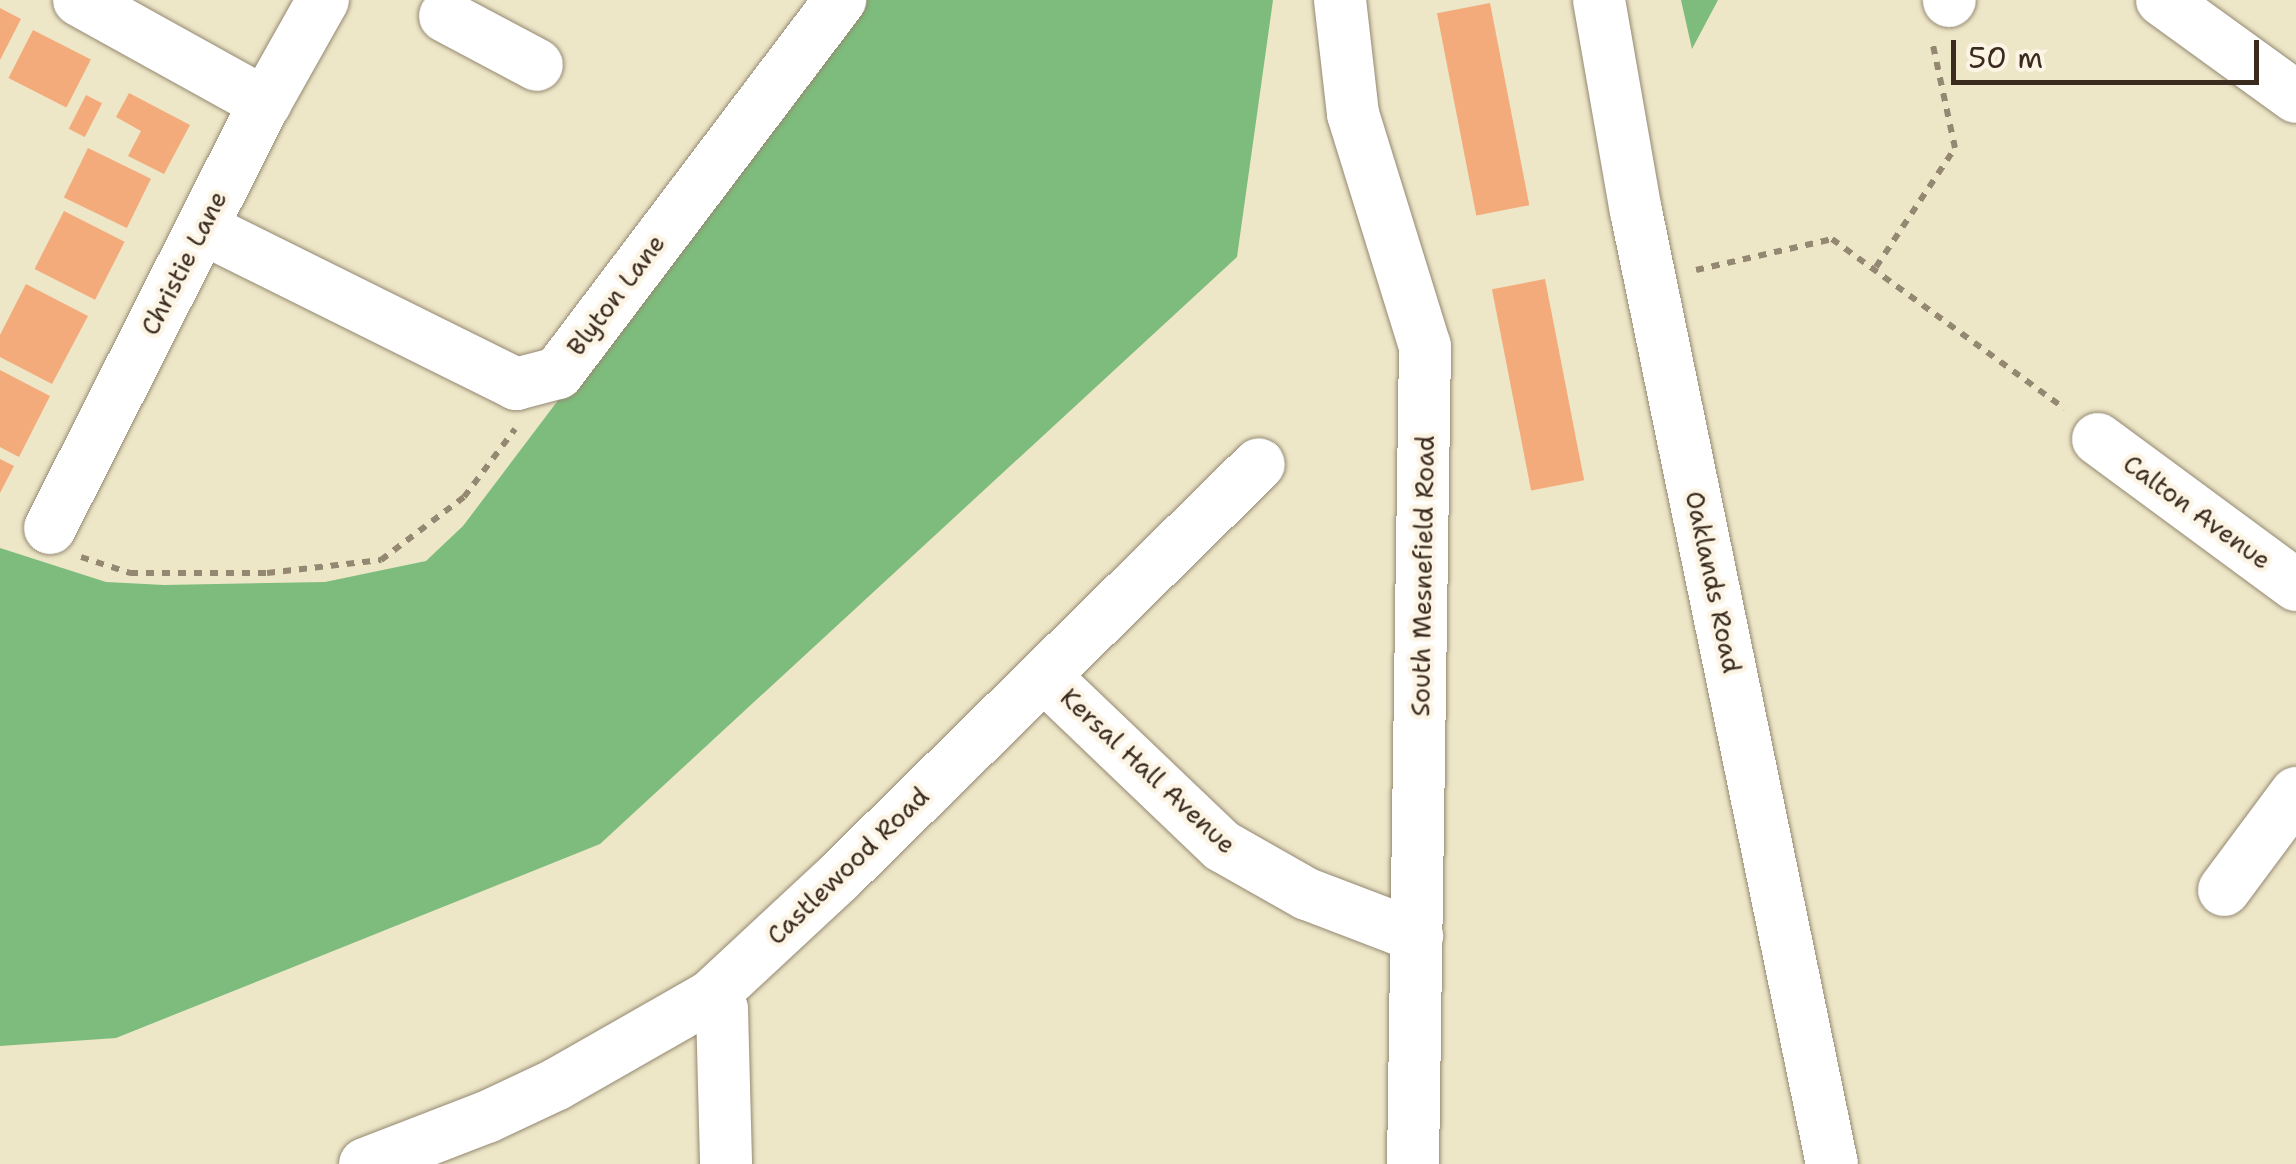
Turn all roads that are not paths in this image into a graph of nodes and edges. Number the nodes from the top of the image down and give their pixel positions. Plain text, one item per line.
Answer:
1 (80, 0) edge
2 (323, 0) edge
3 (840, 0) edge
4 (1340, 0) edge
5 (1599, 0) edge
6 (2162, 0) edge
7 (445, 16) dead end
8 (537, 64) dead end
9 (2296, 98) edge
10 (265, 103) junction
11 (202, 228) junction
12 (2098, 439) road end
13 (1259, 464) dead end
14 (50, 528) road end
15 (2296, 585) edge
16 (1044, 676) junction
17 (2296, 793) edge
18 (2224, 890) dead end
19 (1417, 936) junction
20 (711, 996) junction
21 (365, 1164) edge
22 (726, 1164) edge
23 (1413, 1164) edge
24 (1832, 1164) edge

1 - 10 street
2 - 10 street, Christie Lane
3 - 11 street, Blyton Lane
4 - 19 street, South Mesnefield Road
5 - 24 street, Oaklands Road
6 - 9 street
7 - 8 street
10 - 11 street, Christie Lane
11 - 14 street, Christie Lane
12 - 15 street, Calton Avenue
13 - 16 street, Castlewood Road
16 - 19 street, Kersal Hall Avenue
16 - 20 street, Castlewood Road
17 - 18 street
19 - 23 street, South Mesnefield Road
20 - 21 street, Castlewood Road
20 - 22 street

